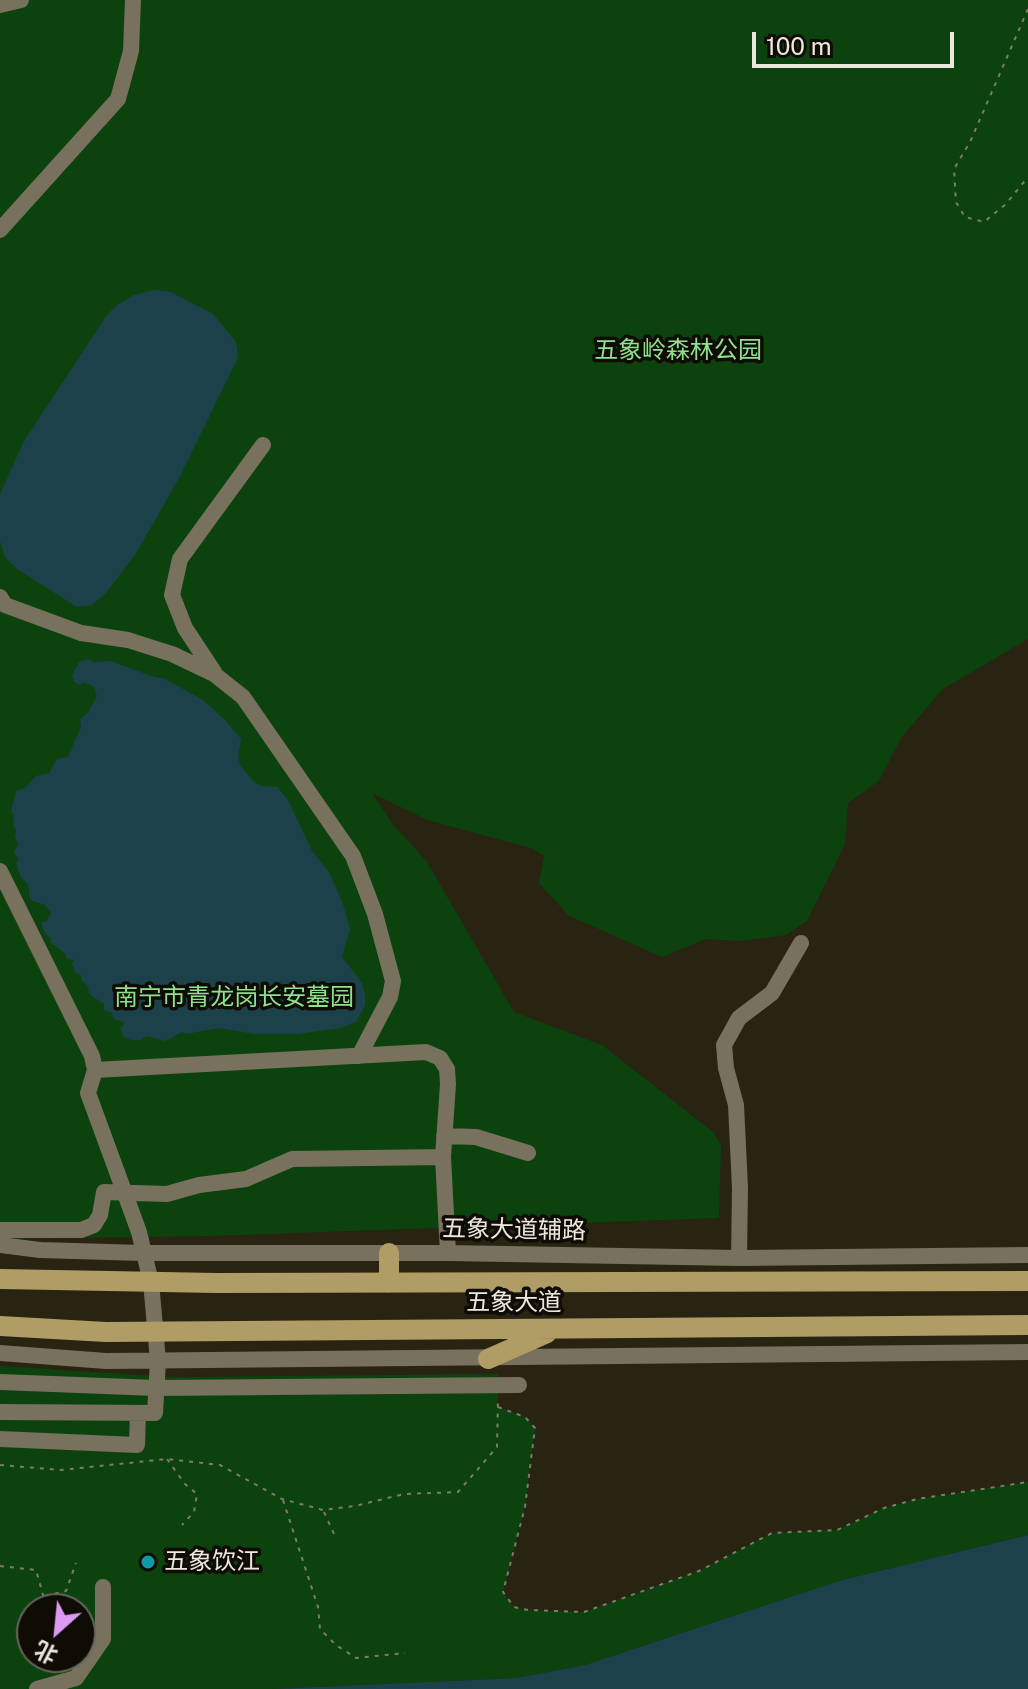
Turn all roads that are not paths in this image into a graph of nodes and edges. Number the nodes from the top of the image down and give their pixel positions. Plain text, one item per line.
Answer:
1 (21, 0) edge
2 (133, 0) edge
3 (0, 5) edge
4 (0, 230) edge
5 (263, 445) dead end
6 (0, 597) edge
7 (185, 628) junction
8 (172, 654) junction
9 (214, 674) junction
10 (0, 871) edge
11 (801, 943) dead end
12 (359, 1056) junction
13 (95, 1070) junction
14 (444, 1136) junction
15 (528, 1153) dead end
16 (443, 1157) junction
17 (125, 1191) junction
18 (0, 1218) edge
19 (0, 1230) edge
20 (27, 1232) junction
21 (0, 1245) edge
22 (143, 1253) junction
23 (389, 1253) junction
24 (448, 1253) junction
25 (1028, 1255) edge
26 (739, 1258) junction
27 (0, 1279) edge
28 (1028, 1281) edge
29 (151, 1282) junction
30 (389, 1283) junction
31 (1028, 1325) edge
32 (0, 1326) edge
33 (557, 1328) junction
34 (156, 1331) junction
35 (1028, 1352) edge
36 (0, 1353) edge
37 (488, 1359) junction
38 (158, 1361) junction
39 (0, 1382) edge
40 (519, 1385) dead end
41 (156, 1388) junction
42 (0, 1412) edge
43 (138, 1413) junction
44 (0, 1439) edge
45 (103, 1587) dead end
46 (37, 1689) edge

1 - 3 street
2 - 4 street
5 - 7 street
6 - 8 street
7 - 8 street
7 - 9 street
8 - 9 street
9 - 12 street
10 - 13 street
11 - 26 street
12 - 13 street
12 - 14 street
13 - 17 street
14 - 15 street
14 - 16 street
16 - 17 street
16 - 24 street
17 - 20 street
17 - 22 street
18 - 20 street
19 - 20 street
21 - 22 street, 五象大道辅路
22 - 23 street, 五象大道辅路
22 - 29 street
23 - 24 street, 五象大道辅路
23 - 30 main road
24 - 26 street, 五象大道辅路
25 - 26 street, 五象大道辅路
27 - 29 main road, 五象大道
28 - 30 main road, 五象大道
29 - 30 main road, 五象大道
29 - 34 street
31 - 33 main road, 五象大道
32 - 34 main road, 五象大道
33 - 34 main road, 五象大道
33 - 37 main road
34 - 38 street
35 - 37 street
36 - 38 street
37 - 38 street
38 - 41 street
39 - 41 street
40 - 41 street
41 - 43 street
42 - 43 street
43 - 44 street
45 - 46 street

